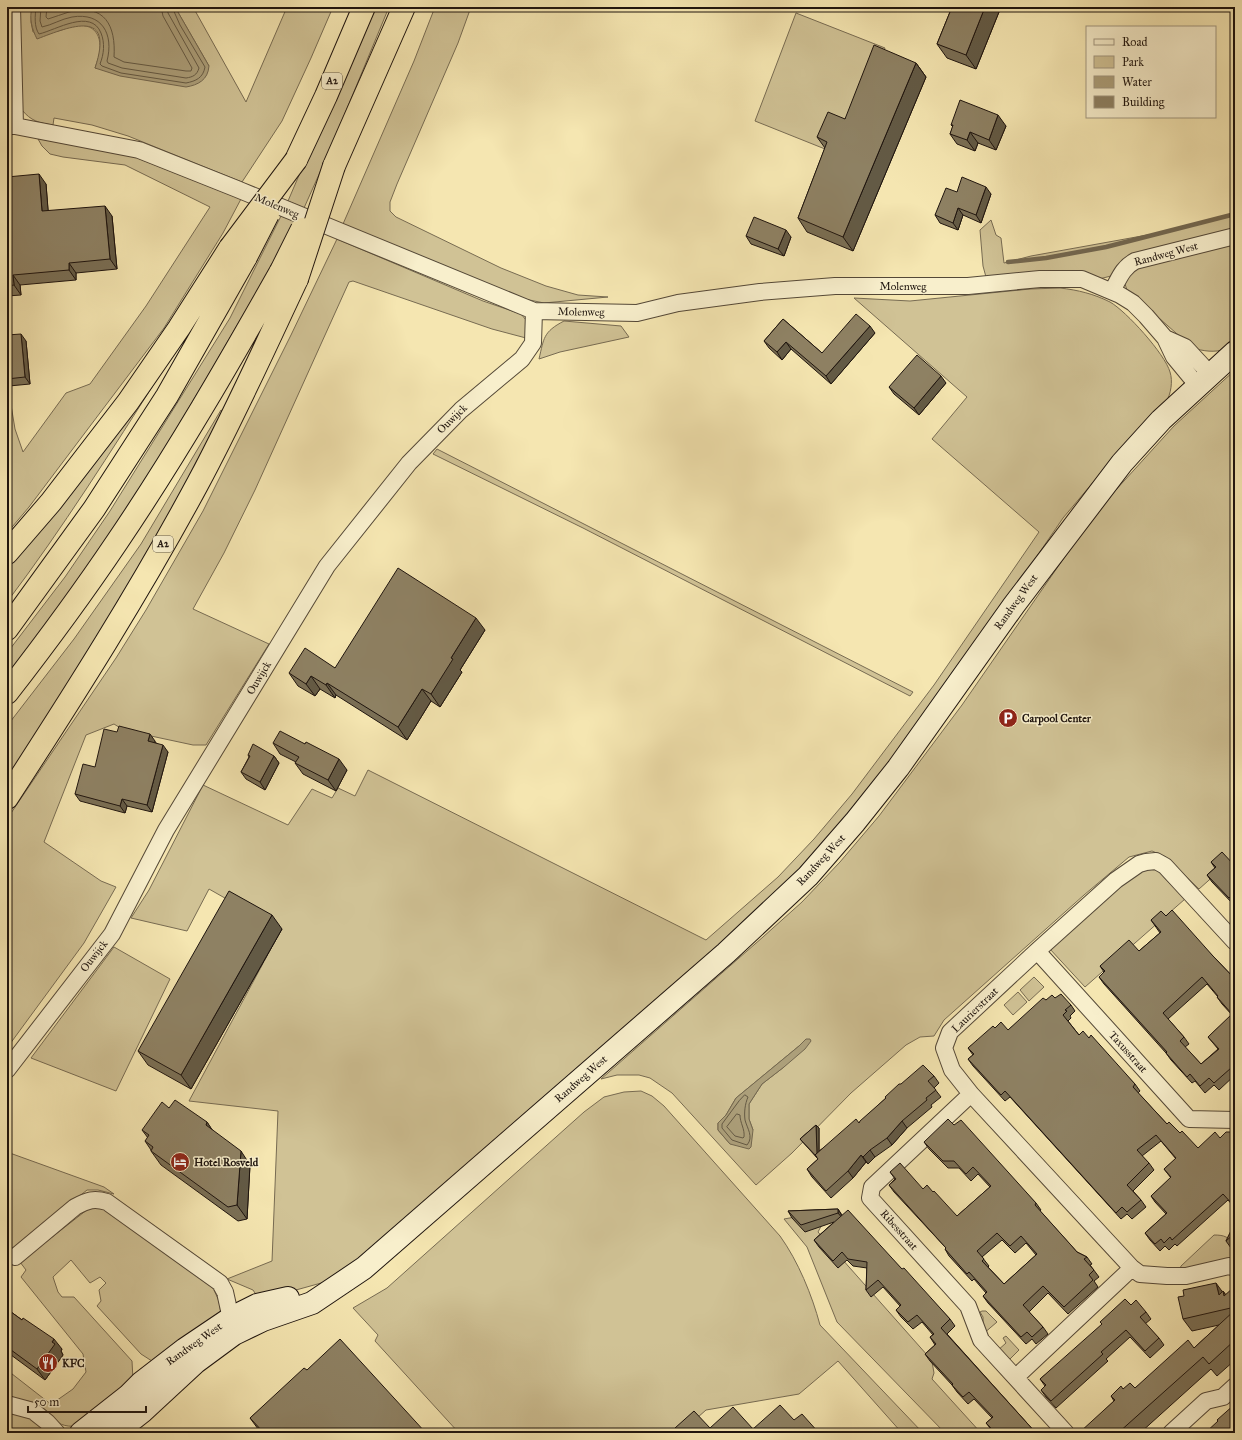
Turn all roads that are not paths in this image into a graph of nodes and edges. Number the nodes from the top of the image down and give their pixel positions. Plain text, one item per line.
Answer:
1 (12, 7) edge
2 (364, 7) edge
3 (404, 7) edge
4 (11, 126) edge
5 (1235, 236) edge
6 (238, 253) junction
7 (289, 275) junction
8 (1112, 291) junction
9 (534, 311) junction
10 (1235, 352) edge
11 (1204, 380) junction
12 (7, 553) edge
13 (7, 629) edge
14 (7, 693) edge
15 (7, 798) edge
16 (1235, 942) edge
17 (1037, 950) junction
18 (7, 1070) edge
19 (971, 1094) junction
20 (1235, 1120) edge
21 (15, 1257) dead end
22 (1132, 1268) junction
23 (1235, 1268) edge
24 (233, 1326) junction
25 (1016, 1377) junction
26 (1235, 1386) edge
27 (7, 1404) edge
28 (57, 1433) edge
29 (81, 1433) edge
30 (115, 1433) edge
31 (1066, 1433) edge
32 (1171, 1433) edge

1 - 4 street
2 - 6 highway, A2, bridge
3 - 7 highway, A2, bridge
4 - 9 street, Molenweg
5 - 8 street, Randweg West
6 - 12 highway, A2
6 - 13 highway, A2
7 - 14 highway, A2
7 - 15 highway, A2
8 - 9 street, Molenweg
8 - 11 street, Molenweg
9 - 18 street, Ouwijck
10 - 11 street, Randweg West
11 - 24 street, Randweg West
16 - 17 street, Laurierstraat
17 - 19 street, Laurierstraat
17 - 20 street, Taxusstraat
19 - 22 street, Laurierstraat
19 - 25 street, Ribesstraat
21 - 24 street
22 - 23 street, Laurierstraat
22 - 25 street
24 - 29 street, Randweg West
24 - 30 street, Randweg West
25 - 31 street, Ribesstraat
26 - 32 street
27 - 28 street

